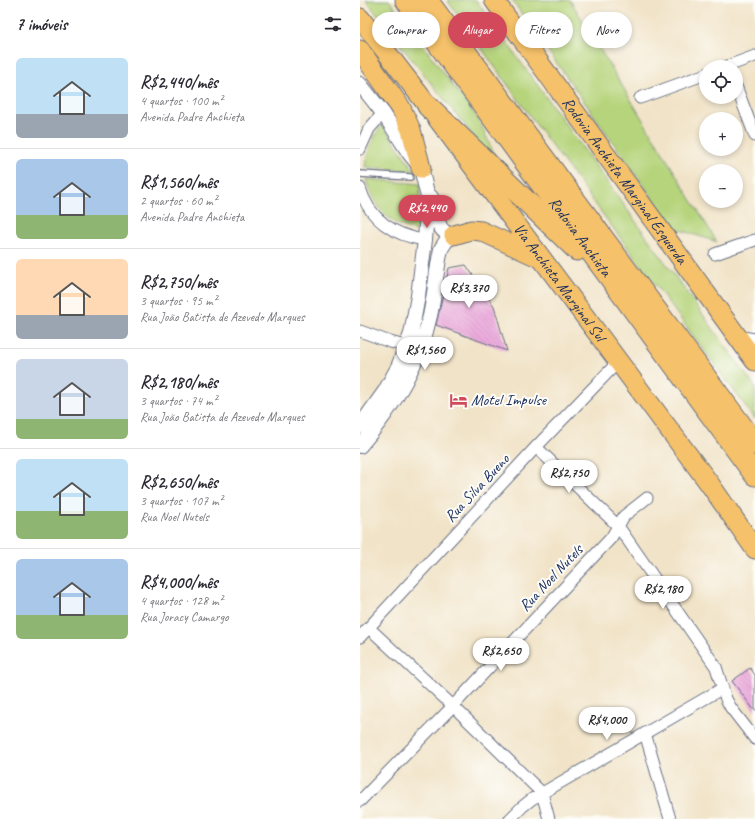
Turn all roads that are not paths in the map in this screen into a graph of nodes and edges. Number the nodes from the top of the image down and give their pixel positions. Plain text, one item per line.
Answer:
1 (406, 0) edge
2 (428, 0) edge
3 (494, 0) edge
4 (360, 18) edge
5 (360, 50) edge
6 (755, 56) edge
7 (743, 61) edge
8 (699, 77) edge
9 (360, 84) edge
10 (640, 98) dead end
11 (743, 104) edge
12 (428, 106) junction
13 (383, 113) junction
14 (755, 136) edge
15 (360, 149) edge
16 (416, 172) junction
17 (360, 174) edge
18 (360, 188) edge
19 (427, 190) junction
20 (454, 235) junction
21 (425, 240) junction
22 (755, 240) edge
23 (715, 254) dead end
24 (540, 258) junction
25 (436, 273) junction
26 (618, 289) junction
27 (360, 331) edge
28 (736, 336) junction
29 (755, 339) edge
30 (414, 348) junction
31 (755, 361) edge
32 (618, 362) junction
33 (360, 426) edge
34 (755, 444) edge
35 (360, 446) edge
36 (536, 447) junction
37 (755, 475) edge
38 (647, 498) dead end
39 (618, 526) junction
40 (755, 549) edge
41 (369, 628) junction
42 (360, 637) edge
43 (723, 688) junction
44 (453, 706) junction
45 (645, 732) junction
46 (755, 739) edge
47 (542, 793) junction
48 (360, 801) edge
49 (510, 819) edge
50 (549, 819) edge
51 (670, 819) edge

1 - 26 highway, Rodovia Anchieta
2 - 34 highway, Rodovia Anchieta
3 - 28 highway, Rodovia Anchieta Marginal Esquerda
4 - 12 highway, Via Anchieta Marginal Sul
5 - 16 highway
6 - 7 street
8 - 10 street
9 - 13 street
11 - 14 street
12 - 24 highway, Via Anchieta Marginal Sul
12 - 26 highway
13 - 15 street
13 - 16 street
16 - 17 lane
16 - 19 street
18 - 21 street
19 - 20 street
19 - 21 street
20 - 24 highway
20 - 25 street
21 - 25 street
21 - 30 street
22 - 23 street
24 - 32 highway, Via Anchieta Marginal Sul
25 - 30 street
26 - 37 highway, Rodovia Anchieta
27 - 30 street
28 - 29 street
28 - 31 highway, Rodovia Anchieta Marginal Esquerda
30 - 33 street
30 - 35 street
32 - 36 street, Rua Silva Bueno
32 - 40 highway, Via Anchieta Marginal Sul
36 - 39 street
36 - 41 street, Rua Silva Bueno
38 - 39 street, Rua Noel Nutels
39 - 43 street
39 - 44 street, Rua Noel Nutels
41 - 42 street, Rua Silva Bueno
41 - 44 street
43 - 45 street
43 - 46 street
44 - 47 street
44 - 48 street, Rua Noel Nutels
45 - 47 street
45 - 51 street
47 - 49 street
47 - 50 street

